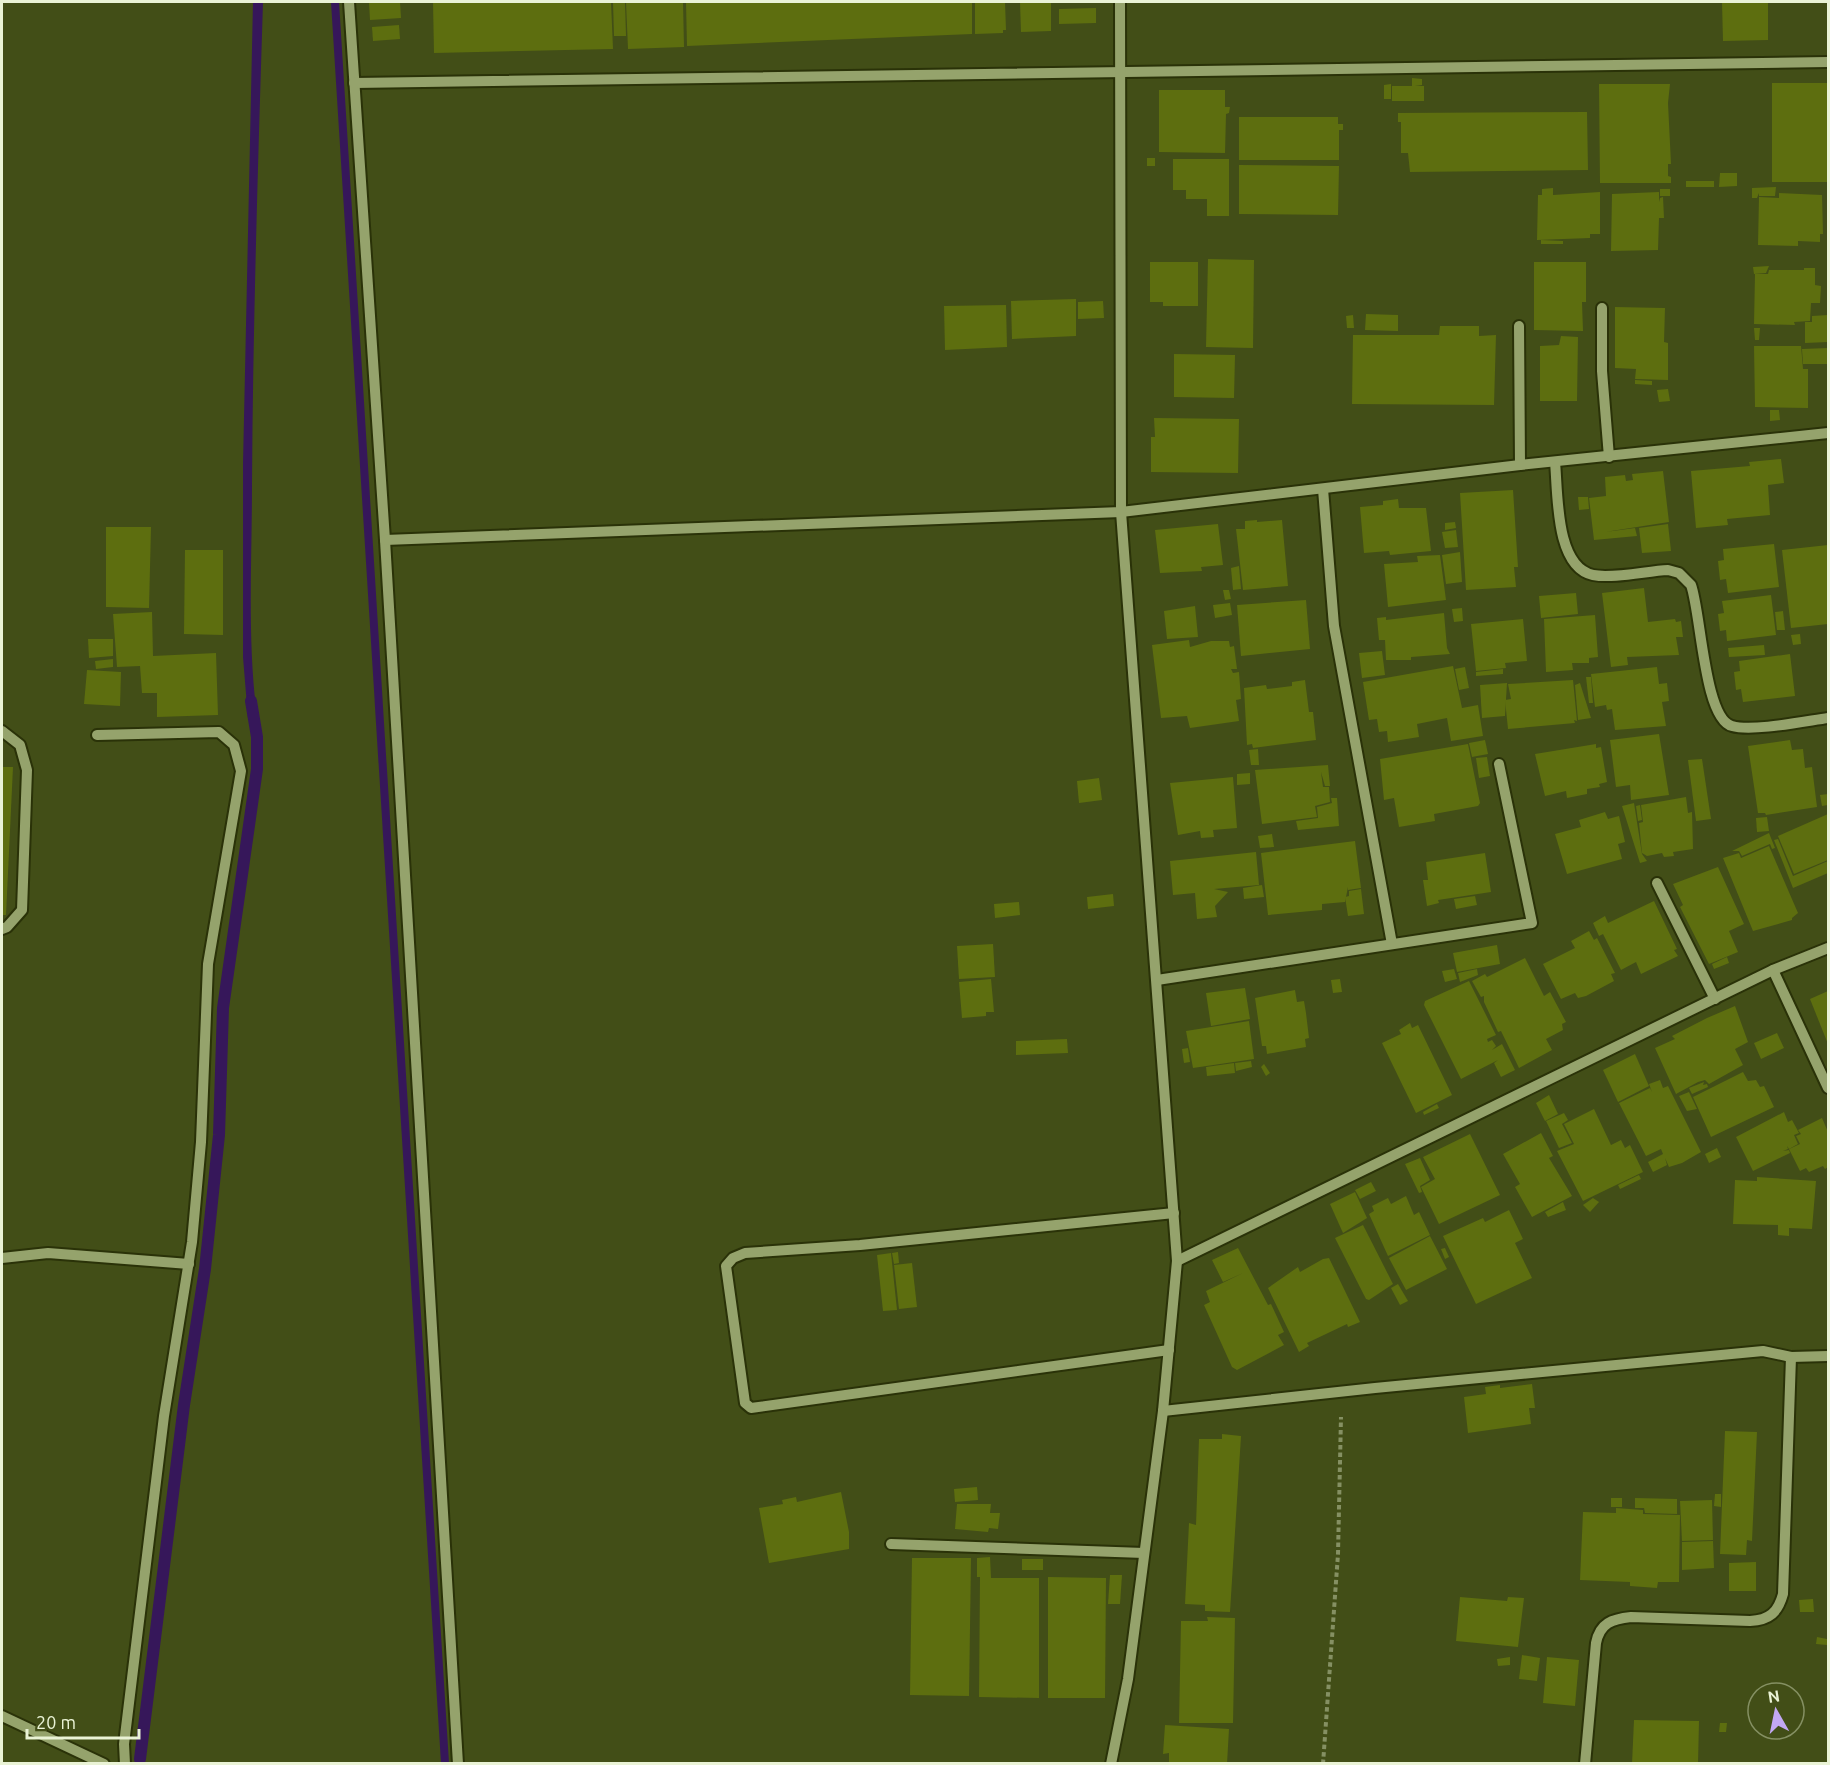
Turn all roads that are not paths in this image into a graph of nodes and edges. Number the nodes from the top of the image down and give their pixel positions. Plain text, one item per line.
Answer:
1 (350, 2) edge
2 (1120, 2) edge
3 (1828, 62) edge
4 (1120, 71) junction
5 (354, 83) junction
6 (1602, 308) dead end
7 (1519, 326) dead end
8 (1828, 434) edge
9 (1609, 457) junction
10 (1555, 462) junction
11 (1520, 465) junction
12 (1323, 489) junction
13 (1121, 512) junction
14 (385, 540) junction
15 (1828, 718) edge
16 (2, 731) edge
17 (97, 735) dead end
18 (1498, 764) dead end
19 (1657, 883) dead end
20 (2, 929) edge
21 (1392, 944) junction
22 (1828, 948) edge
23 (1773, 970) junction
24 (1157, 980) junction
25 (1714, 999) junction
26 (1828, 1088) edge
27 (1174, 1213) junction
28 (2, 1258) edge
29 (1178, 1261) junction
30 (189, 1264) junction
31 (1169, 1350) junction
32 (1828, 1356) edge
33 (1791, 1357) junction
34 (1163, 1411) junction
35 (891, 1544) dead end
36 (1144, 1553) junction
37 (2, 1716) edge
38 (104, 1764) edge
39 (125, 1764) edge
40 (458, 1764) edge
41 (1111, 1764) edge
42 (1585, 1764) edge

1 - 5 street
2 - 4 street
3 - 4 street
4 - 5 street
4 - 13 street
5 - 14 street
6 - 9 street
7 - 11 street
8 - 9 street
9 - 10 street
10 - 11 street
10 - 15 street
11 - 12 street
12 - 13 street
12 - 21 street
13 - 14 street
13 - 24 street
14 - 40 street
16 - 20 street
17 - 30 street
18 - 21 street
19 - 25 street
21 - 24 street
22 - 23 street
23 - 25 street
23 - 26 street
24 - 27 street
25 - 29 street
27 - 29 street
27 - 31 street
28 - 30 street
29 - 31 street
30 - 39 street
31 - 34 street
32 - 33 street
33 - 34 street
33 - 42 street
34 - 36 street
35 - 36 street
36 - 41 street
37 - 38 street

